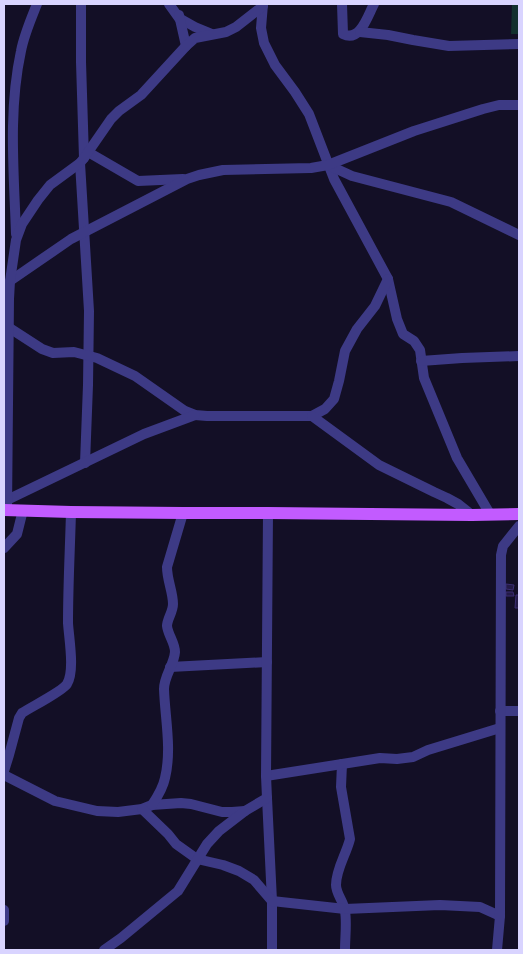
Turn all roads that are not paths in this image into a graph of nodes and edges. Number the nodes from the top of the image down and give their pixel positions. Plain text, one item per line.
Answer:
1 (37, 4) edge
2 (81, 4) edge
3 (169, 4) edge
4 (177, 4) edge
5 (342, 4) edge
6 (374, 4) edge
7 (263, 5) edge
8 (179, 18) junction
9 (360, 32) junction
10 (212, 34) junction
11 (519, 44) edge
12 (186, 46) junction
13 (519, 105) edge
14 (84, 158) junction
15 (328, 165) junction
16 (310, 168) junction
17 (187, 179) junction
18 (334, 180) junction
19 (84, 232) junction
20 (519, 235) edge
21 (16, 240) junction
22 (388, 279) junction
23 (10, 281) junction
24 (6, 299) edge
25 (8, 327) junction
26 (88, 356) junction
27 (519, 356) edge
28 (422, 361) junction
29 (195, 415) junction
30 (312, 416) junction
31 (85, 463) junction
32 (6, 507) edge
33 (23, 510) junction
34 (71, 512) junction
35 (183, 513) junction
36 (268, 513) junction
37 (472, 514) junction
38 (490, 514) junction
39 (519, 514) edge
40 (519, 526) edge
41 (4, 548) edge
42 (267, 662) junction
43 (170, 667) junction
44 (500, 711) junction
45 (519, 712) edge
46 (500, 728) junction
47 (342, 764) junction
48 (4, 771) edge
49 (4, 776) edge
50 (266, 776) junction
51 (267, 798) junction
52 (152, 805) junction
53 (142, 809) junction
54 (245, 811) junction
55 (197, 859) junction
56 (272, 900) junction
57 (345, 909) junction
58 (4, 910) edge
59 (500, 916) junction
60 (4, 921) edge
61 (104, 950) edge
62 (272, 950) edge
63 (345, 950) edge
64 (497, 950) edge

1 - 21 street
2 - 14 street
3 - 8 street
4 - 8 street
5 - 9 street
6 - 9 street
7 - 10 street
7 - 15 street
8 - 10 street
8 - 12 street
9 - 11 street
10 - 12 street
12 - 14 street
13 - 15 street
14 - 17 street
14 - 19 street
14 - 21 street
15 - 16 street
15 - 18 street
15 - 20 street
16 - 17 street
16 - 18 street
17 - 19 street
18 - 22 street
19 - 23 street
19 - 26 street
21 - 23 street
22 - 28 street
22 - 30 street
23 - 24 street
24 - 25 street
25 - 26 street
25 - 32 street
26 - 29 street
26 - 31 street
27 - 28 street
28 - 38 street
29 - 30 street
29 - 31 street
30 - 37 street
31 - 32 street
32 - 33 main road
33 - 34 main road
33 - 41 street
34 - 35 main road
34 - 48 street
35 - 36 main road
35 - 43 street
36 - 37 main road
36 - 42 street
37 - 38 main road
38 - 39 main road
40 - 44 street
42 - 43 street
42 - 50 street
43 - 52 street
44 - 45 street
44 - 46 street
46 - 47 street
46 - 59 street
47 - 50 street
47 - 57 street
49 - 53 street
50 - 51 street
51 - 54 street
51 - 56 street
52 - 53 street
52 - 54 street
53 - 55 street
54 - 55 street
55 - 56 street
55 - 61 street
56 - 57 street
56 - 62 street
57 - 59 street
57 - 63 street
58 - 60 street
59 - 64 street

